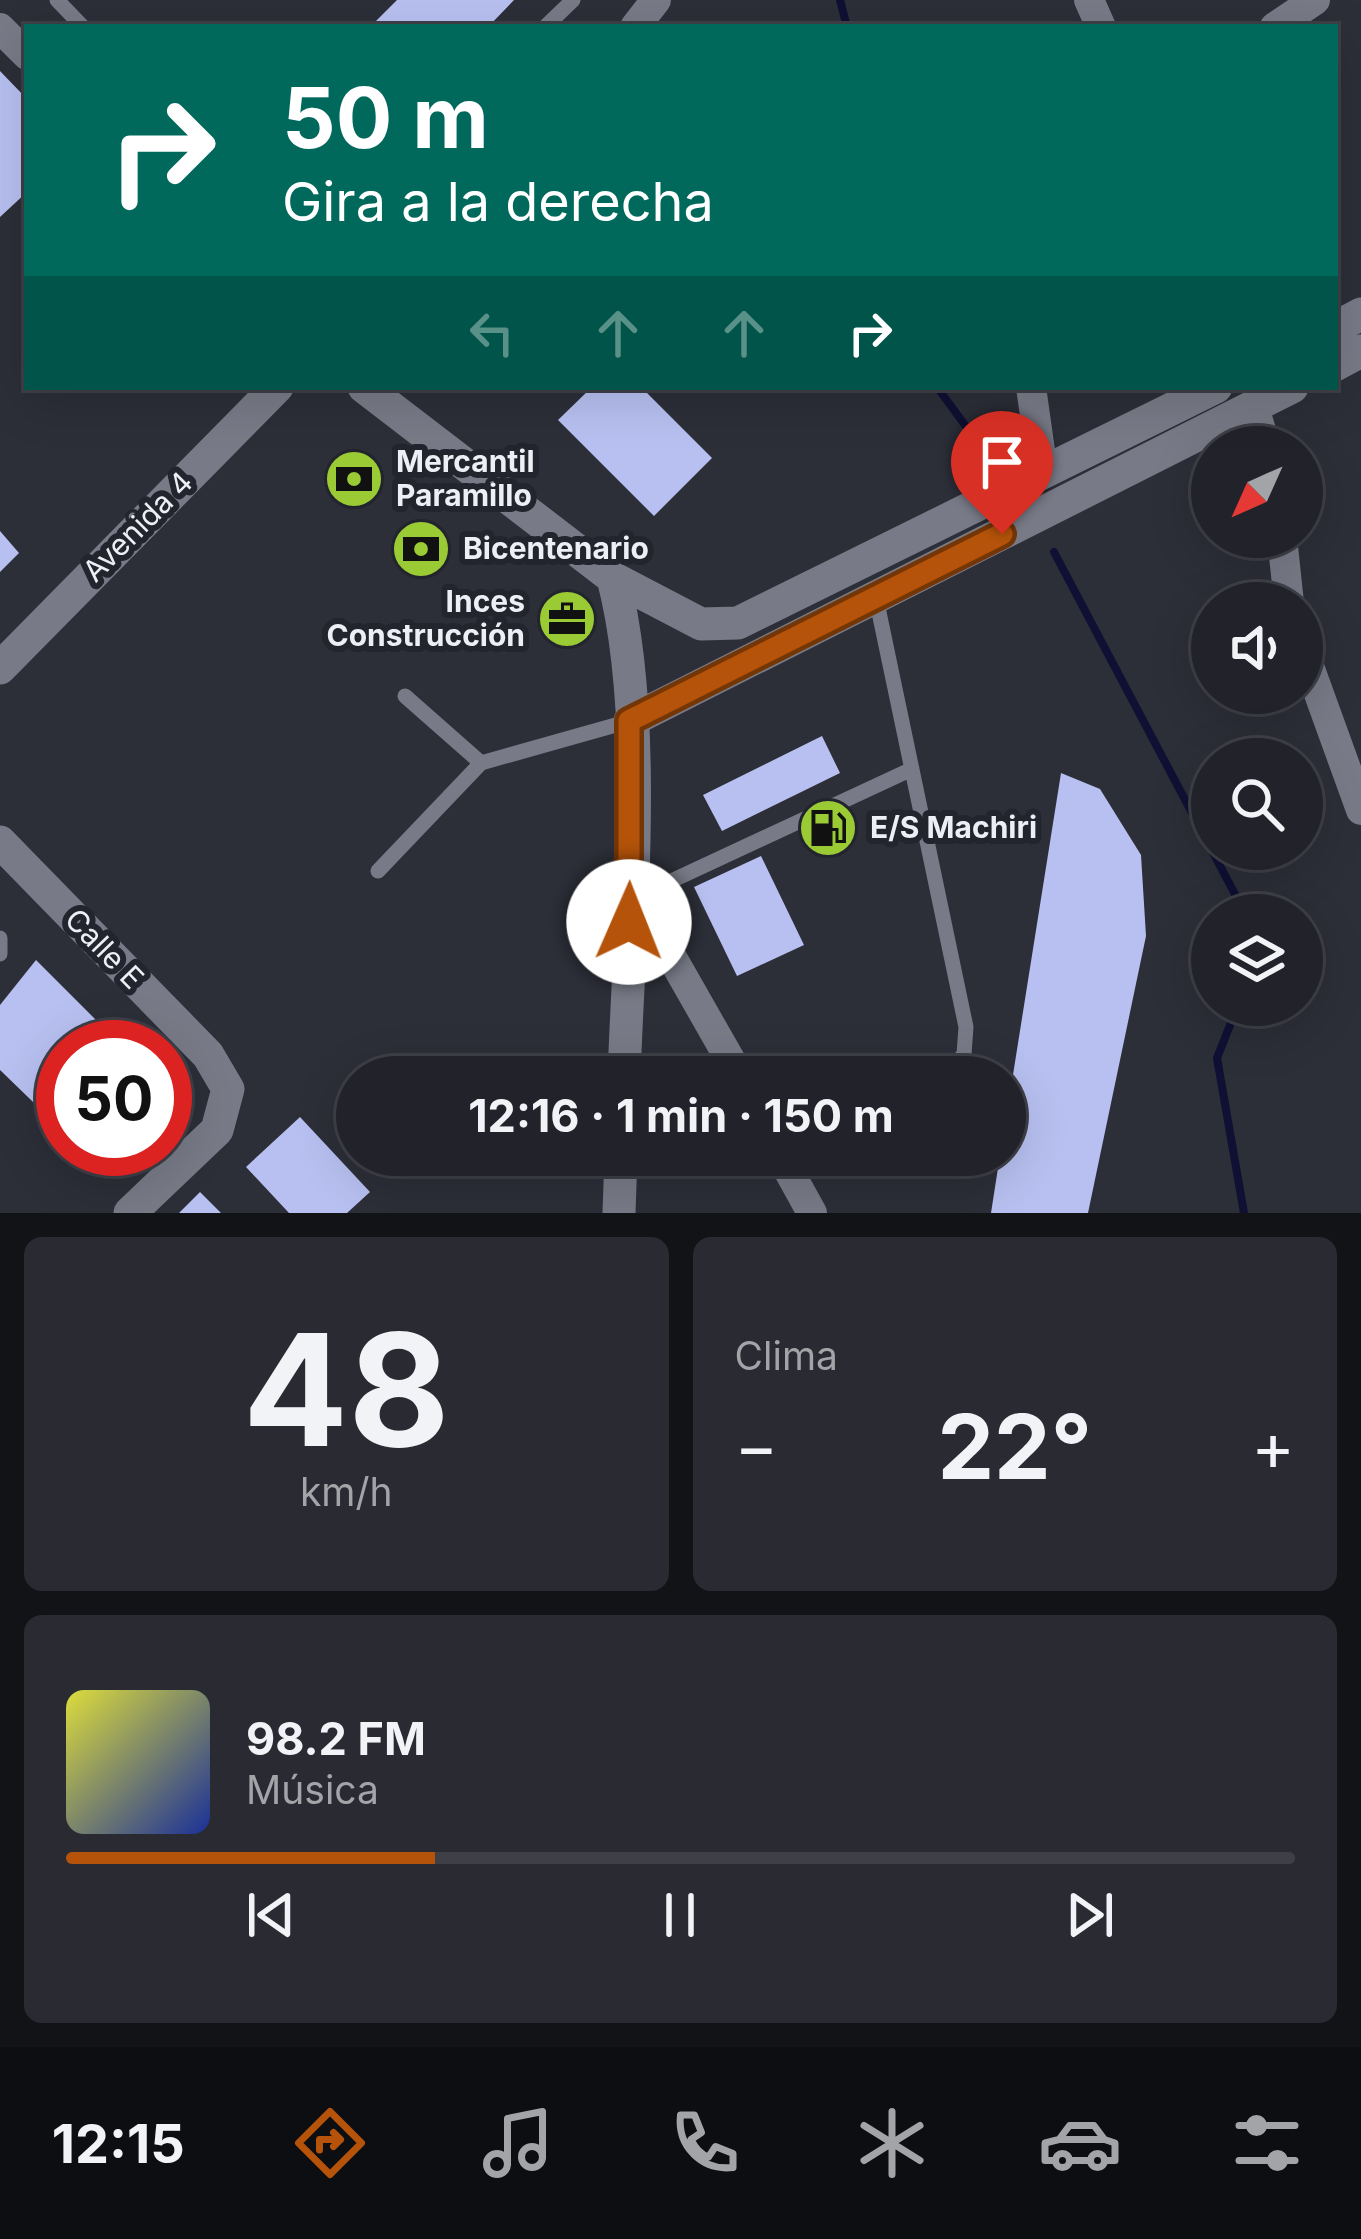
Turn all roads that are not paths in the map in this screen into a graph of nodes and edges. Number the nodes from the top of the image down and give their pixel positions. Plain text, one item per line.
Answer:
1 (57, 0) edge
2 (573, 0) edge
3 (656, 0) edge
4 (1315, 0) edge
5 (80, 24) edge
6 (548, 24) edge
7 (636, 24) edge
8 (1279, 24) edge
9 (0, 28) edge
10 (24, 52) edge
11 (274, 390) edge
12 (368, 390) edge
13 (1031, 390) edge
14 (1210, 390) edge
15 (1286, 390) edge
16 (1254, 407) junction
17 (1260, 426) edge
18 (1043, 472) junction
19 (613, 578) junction
20 (876, 598) junction
21 (0, 668) edge
22 (404, 696) dead end
23 (1323, 705) edge
24 (629, 721) junction
25 (481, 764) junction
26 (912, 769) junction
27 (1361, 810) edge
28 (0, 842) edge
29 (378, 871) dead end
30 (635, 890) junction
31 (0, 938) edge
32 (0, 954) edge
33 (625, 1056) edge
34 (728, 1056) edge
35 (962, 1056) edge
36 (620, 1176) edge
37 (792, 1176) edge
38 (130, 1213) edge
39 (619, 1213) edge
40 (812, 1213) edge

1 - 5 lane
2 - 6 lane
3 - 7 street
4 - 8 street
9 - 10 street
11 - 21 main road, Avenida 4
12 - 19 main road
13 - 18 street
14 - 18 main road
15 - 16 main road
16 - 17 street
16 - 20 main road
18 - 19 main road
19 - 24 main road
20 - 24 main road
20 - 26 lane
22 - 25 lane
23 - 27 street
24 - 25 lane
24 - 30 main road
25 - 29 lane
26 - 30 lane
26 - 35 lane
28 - 38 main road, Calle E
30 - 33 main road
30 - 34 street
31 - 32 lane
36 - 39 main road
37 - 40 street

